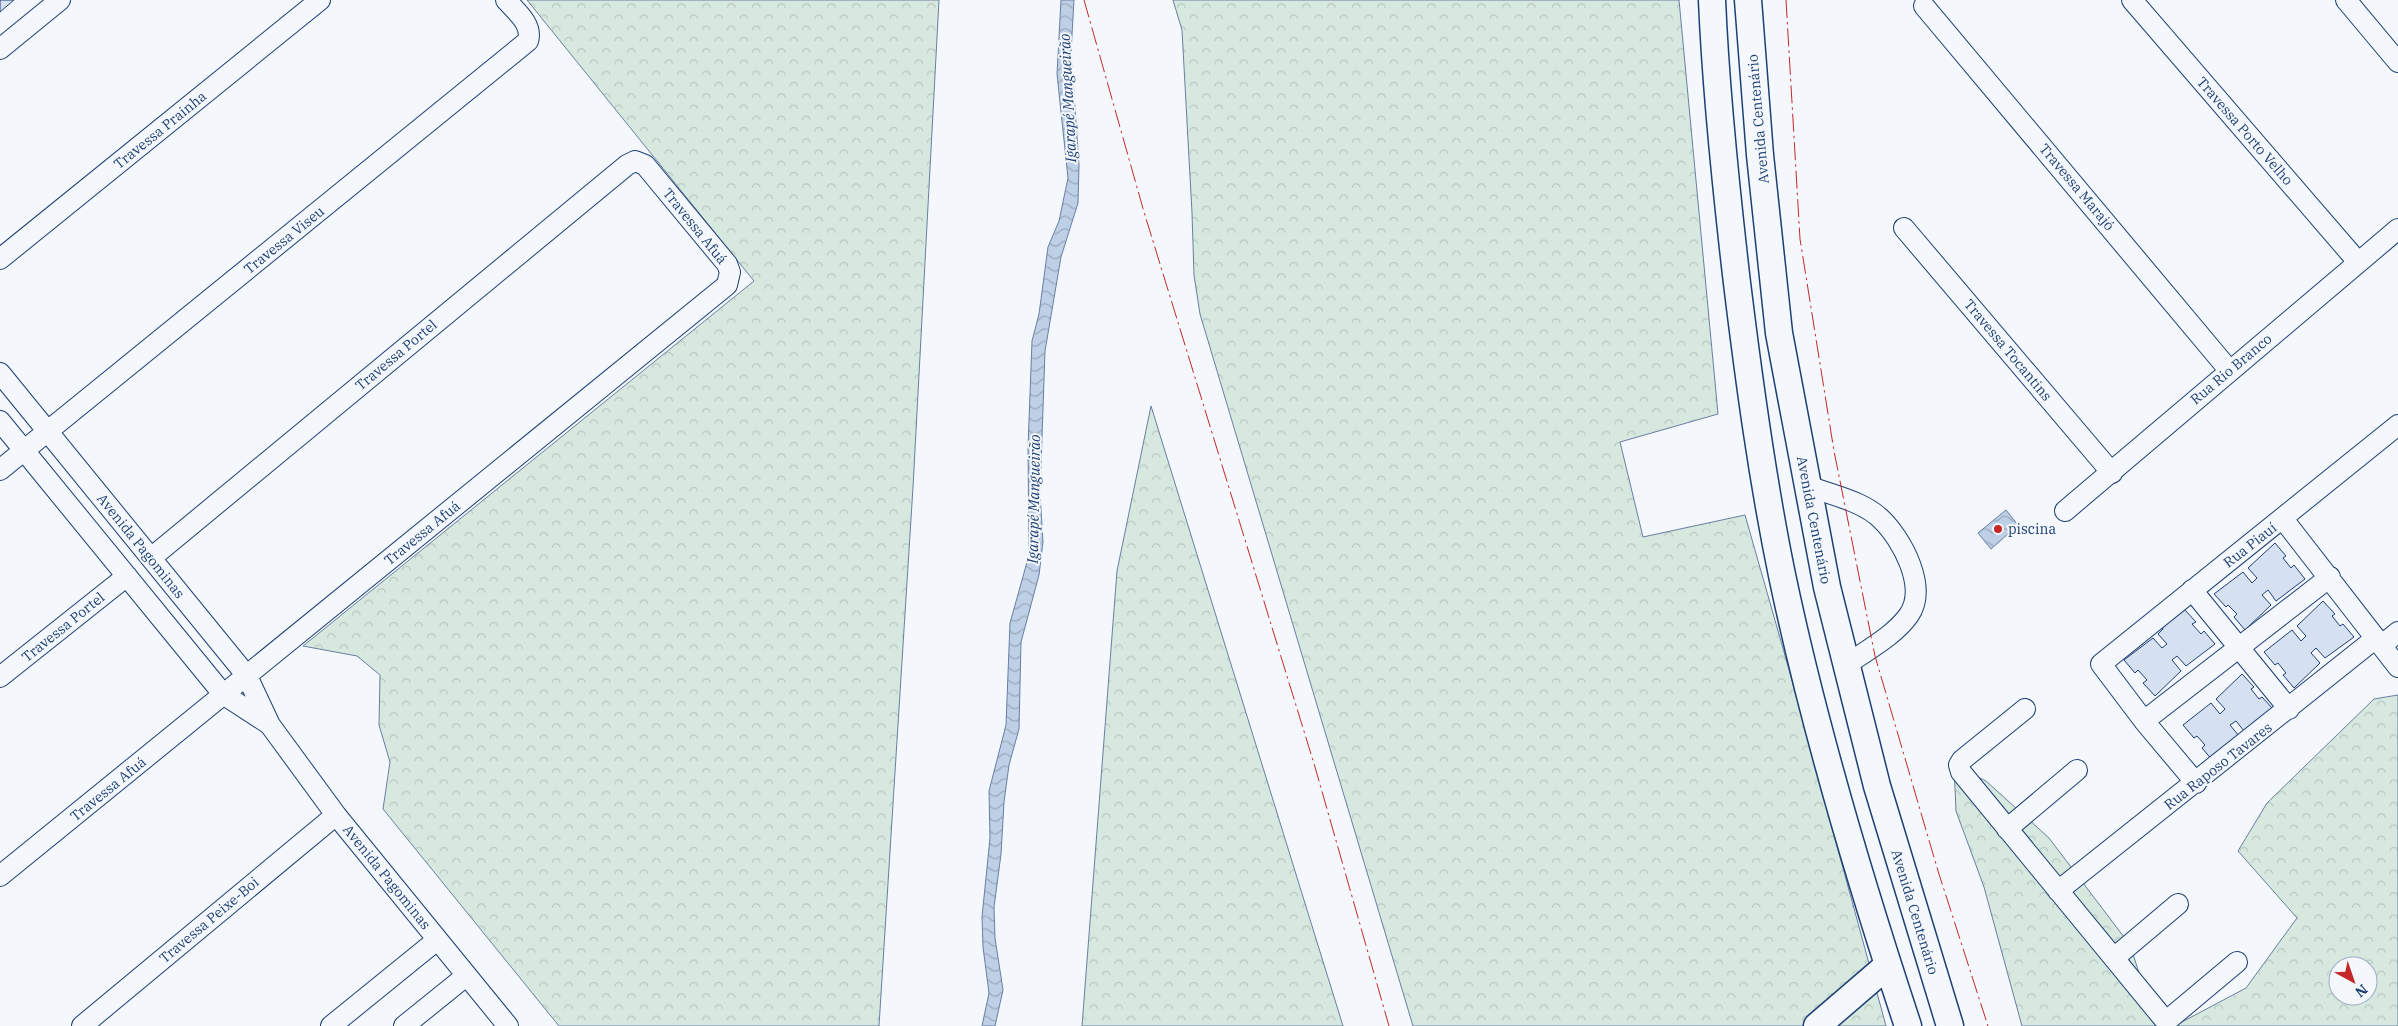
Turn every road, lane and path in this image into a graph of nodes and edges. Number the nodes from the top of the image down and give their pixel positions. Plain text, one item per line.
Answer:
1 (60, 0) edge
2 (320, 0) edge
3 (506, 0) edge
4 (1712, 0) edge
5 (1748, 0) edge
6 (2132, 0) edge
7 (2346, 0) edge
8 (1924, 6) dead end
9 (0, 50) edge
10 (2398, 62) edge
11 (645, 165) joint
12 (1904, 228) dead end
13 (2398, 229) edge
14 (0, 259) edge
15 (2358, 262) junction
16 (2229, 370) junction
17 (0, 374) edge
18 (0, 421) edge
19 (2398, 425) edge
20 (48, 432) junction
21 (24, 450) junction
22 (0, 470) edge
23 (2112, 472) junction
24 (1808, 486) junction
25 (2065, 511) dead end
26 (2283, 519) junction
27 (151, 558) junction
28 (126, 576) junction
29 (2330, 577) junction
30 (2192, 590) junction
31 (2398, 632) edge
32 (2379, 642) junction
33 (2240, 647) junction
34 (1846, 665) junction
35 (2398, 667) edge
36 (247, 676) junction
37 (0, 678) edge
38 (223, 694) junction
39 (2024, 709) dead end
40 (2289, 709) junction
41 (2144, 721) junction
42 (270, 725) junction
43 (2077, 770) dead end
44 (2196, 783) junction
45 (336, 815) junction
46 (2006, 828) junction
47 (0, 876) edge
48 (2058, 891) junction
49 (2178, 904) dead end
50 (437, 940) junction
51 (2114, 958) junction
52 (2237, 962) dead end
53 (1888, 965) junction
54 (466, 976) junction
55 (82, 1026) edge
56 (331, 1026) edge
57 (404, 1026) edge
58 (508, 1026) edge
59 (1817, 1026) edge
60 (1908, 1026) edge
61 (1950, 1026) edge

1 - 9 street
2 - 14 street, Travessa Prainha
3 - 20 street, Travessa Viseu
4 - 53 main road
5 - 24 main road, Avenida Centenário
6 - 15 street, Travessa Porto Velho
7 - 10 street
8 - 16 street, Travessa Marajó
11 - 27 street, Travessa Portel
11 - 36 street, Travessa Afuá
12 - 23 street, Travessa Tocantins
13 - 15 street, Rua Rio Branco
15 - 16 street, Rua Rio Branco
16 - 23 street, Rua Rio Branco
17 - 20 street, Avenida Pagominas
18 - 21 street, Avenida Pagominas
19 - 26 street, Rua Piauí
20 - 21 street, Travessa Viseu
20 - 27 street, Avenida Pagominas
21 - 22 street, Travessa Viseu
21 - 28 street, Avenida Pagominas
23 - 25 street, Rua Rio Branco
24 - 34 main road, Avenida Centenário
24 - 34 street
26 - 29 street
26 - 30 street, Rua Piauí
27 - 36 street, Avenida Pagominas
28 - 37 street, Travessa Portel
28 - 38 street, Avenida Pagominas
29 - 32 street
29 - 33 street
30 - 33 street
30 - 41 street, Rua Piauí
31 - 32 street, Rua Raposo Tavares
32 - 35 street
32 - 40 street, Rua Raposo Tavares
33 - 40 street
33 - 41 street
34 - 61 main road, Avenida Centenário
36 - 38 street, Travessa Afuá
36 - 42 street, Avenida Pagominas
38 - 42 street, Avenida Pagominas
38 - 47 street, Travessa Afuá
39 - 46 street
40 - 44 street, Rua Raposo Tavares
41 - 44 street
42 - 45 street, Avenida Pagominas
43 - 46 street
44 - 48 street, Rua Raposo Tavares
45 - 50 street, Avenida Pagominas
45 - 55 street, Travessa Peixe-Boi
46 - 48 street
48 - 51 street
49 - 51 street
50 - 54 street, Avenida Pagominas
50 - 56 street
51 - 52 street
53 - 59 main road
53 - 60 main road
54 - 57 street
54 - 58 street, Avenida Pagominas

